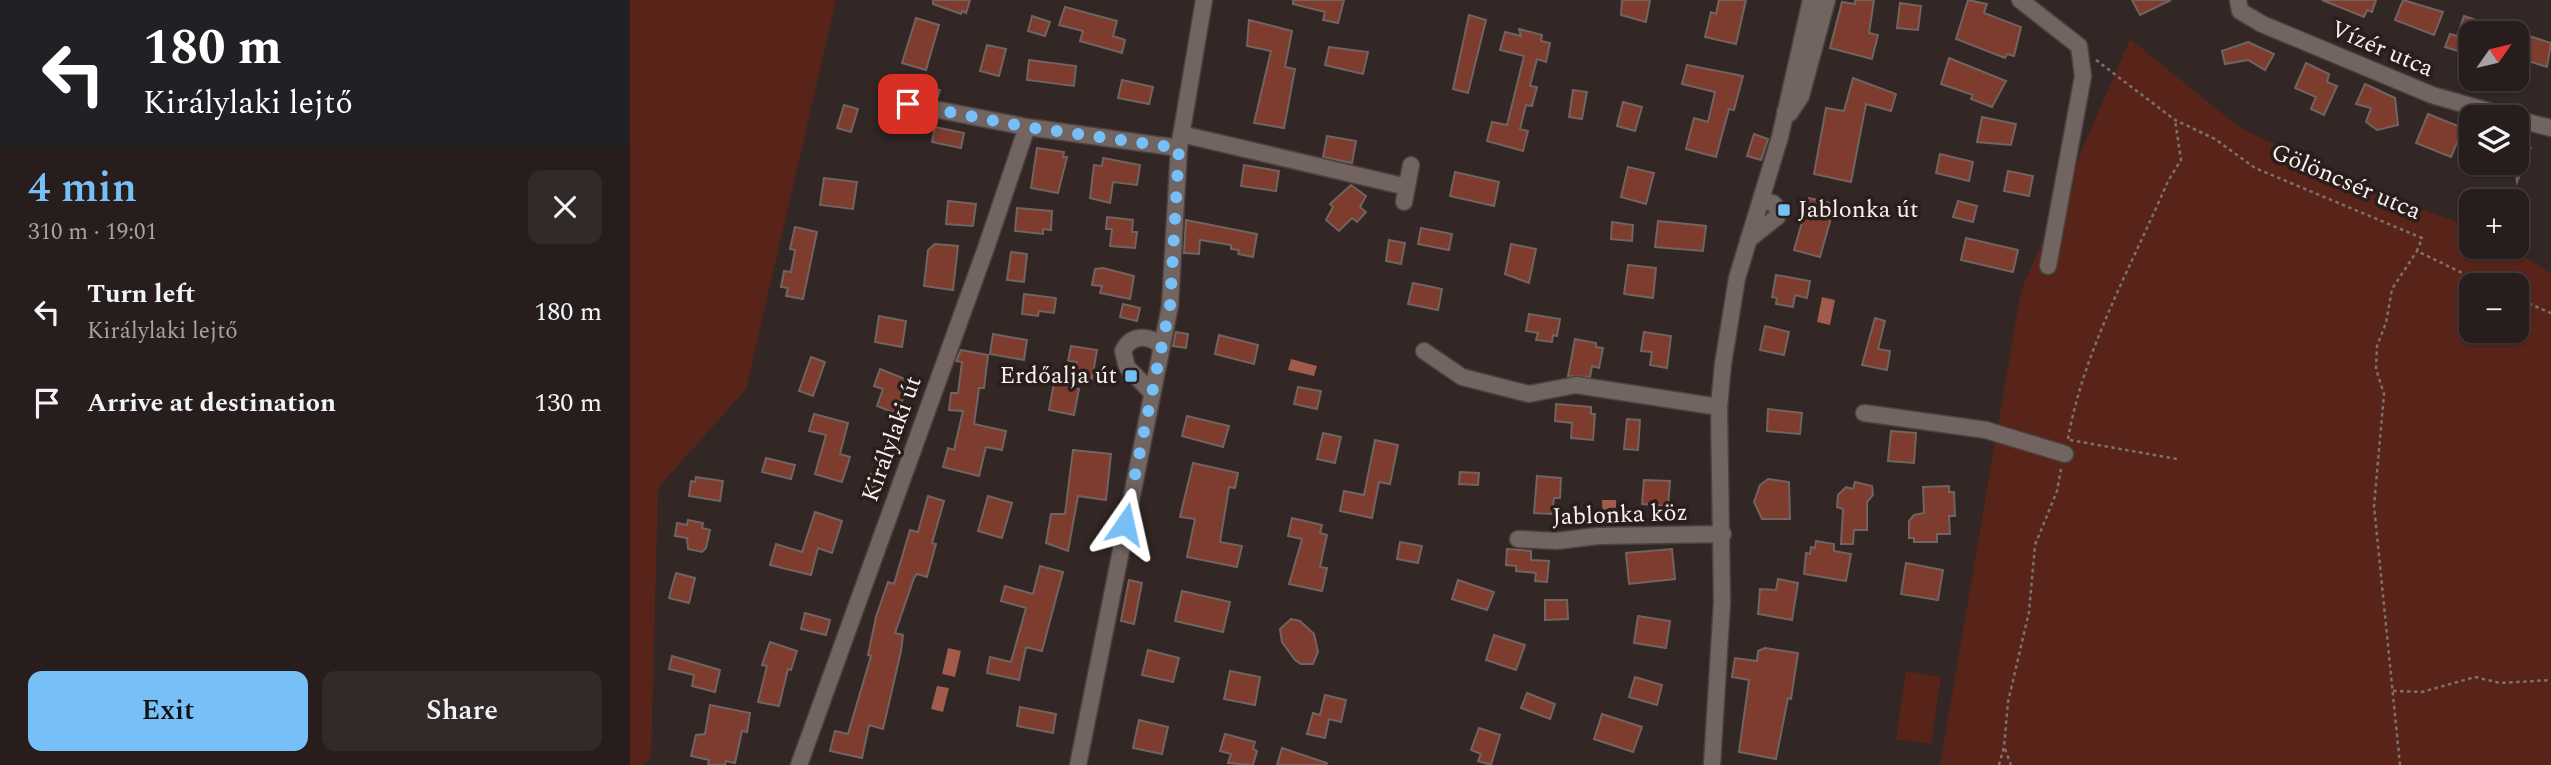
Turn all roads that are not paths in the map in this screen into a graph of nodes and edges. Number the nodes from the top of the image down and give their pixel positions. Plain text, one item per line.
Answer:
1 (1204, 0) edge
2 (1811, 0) edge
3 (1827, 0) edge
4 (2020, 0) edge
5 (2239, 5) edge
6 (898, 102) dead end
7 (2467, 105) edge
8 (1785, 112) junction
9 (2529, 122) edge
10 (1027, 127) junction
11 (2551, 128) edge
12 (1180, 141) junction
13 (1411, 165) dead end
14 (2048, 266) dead end
15 (1162, 347) junction
16 (1424, 351) dead end
17 (1152, 393) junction
18 (1719, 407) junction
19 (1864, 413) dead end
20 (2066, 446) road end
21 (1723, 534) junction
22 (1518, 539) dead end
23 (799, 765) edge
24 (1078, 765) edge
25 (1713, 765) edge

1 - 12 street
2 - 8 street
3 - 8 street
4 - 14 street
5 - 7 street, Vízér utca
6 - 10 street
8 - 18 street
9 - 11 street
10 - 12 street
10 - 23 street, Királylaki út
12 - 13 street
12 - 15 street
15 - 17 street
15 - 17 street
16 - 18 street
17 - 24 street
18 - 21 street
19 - 20 street
21 - 22 street, Jablonka köz
21 - 25 street

